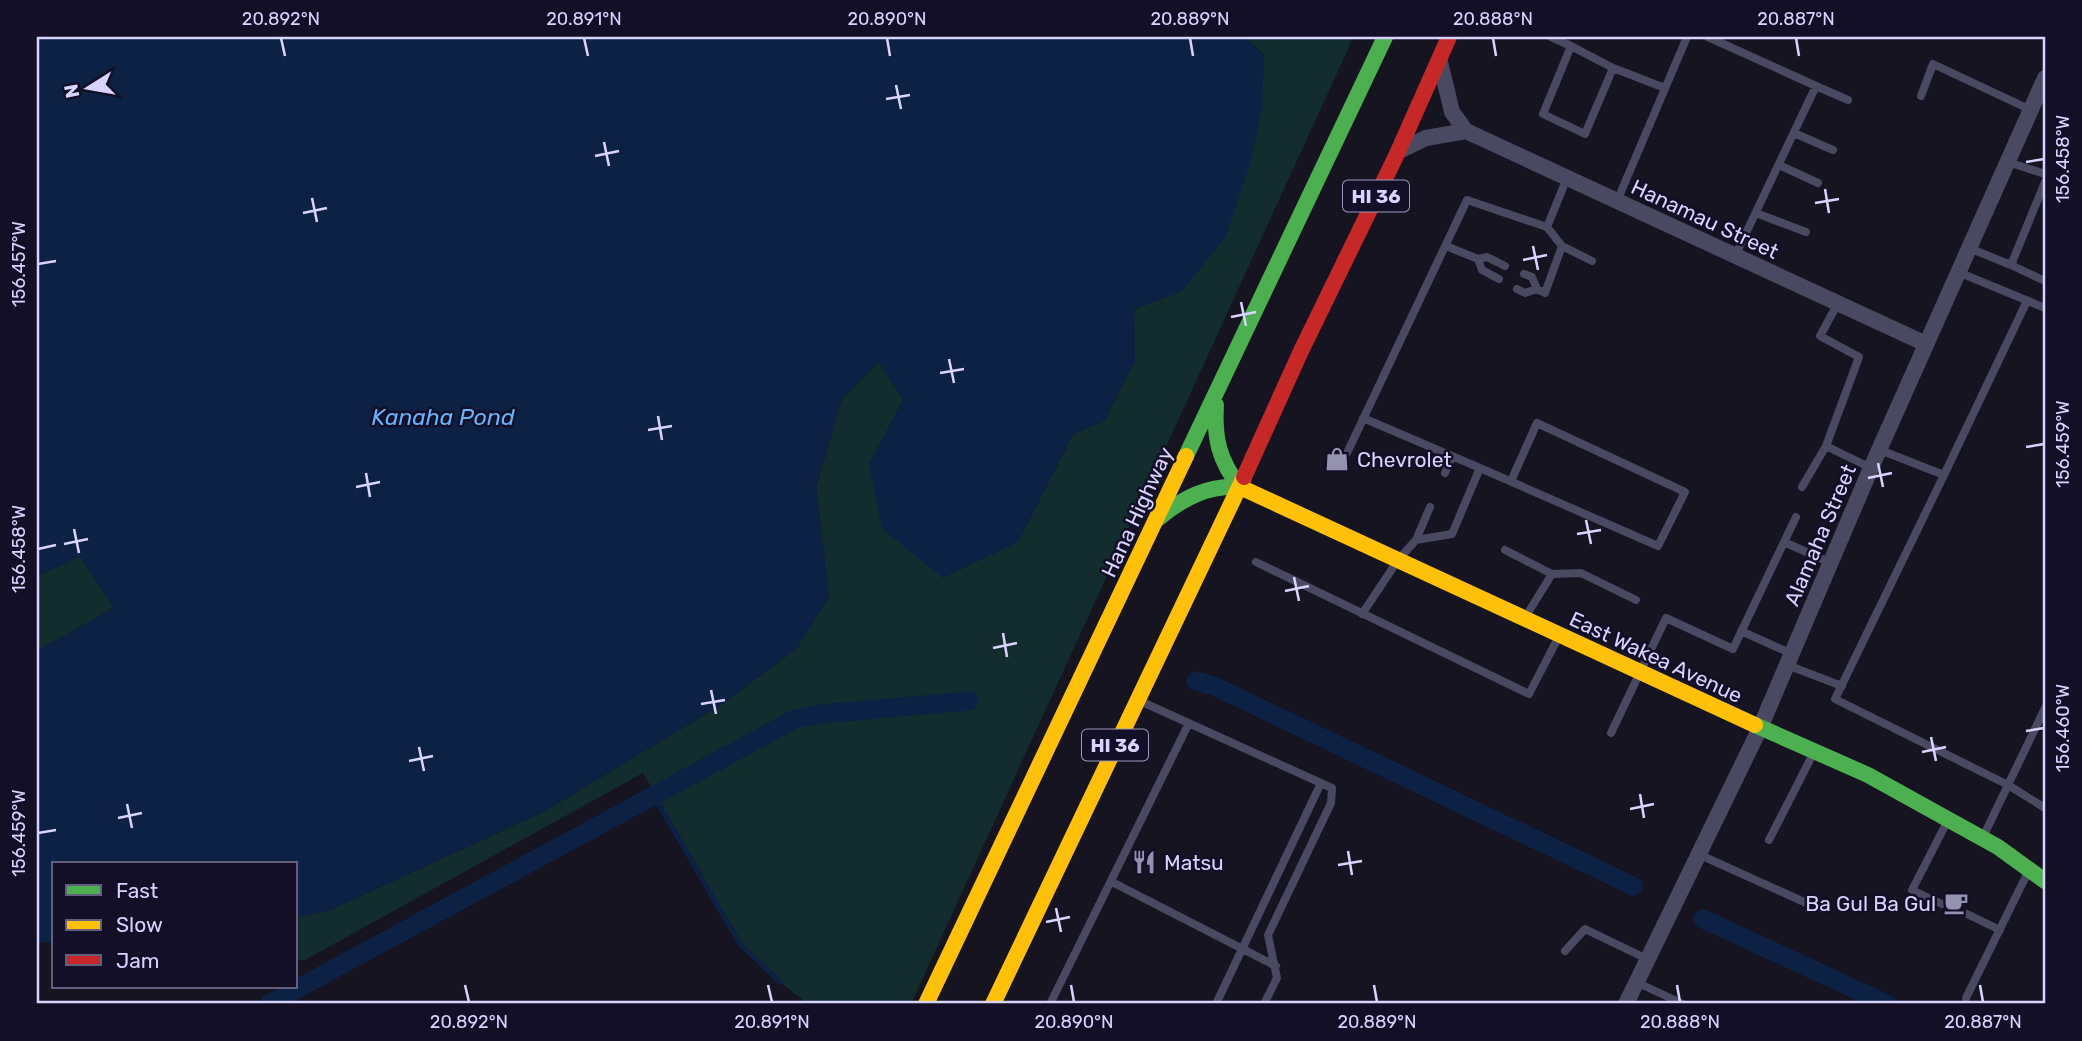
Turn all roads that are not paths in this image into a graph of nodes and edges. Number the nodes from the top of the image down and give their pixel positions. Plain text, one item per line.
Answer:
1 (1378, 37) edge
2 (1385, 37) edge
3 (1449, 37) edge
4 (1551, 37) edge
5 (1687, 37) edge
6 (1708, 37) edge
7 (1571, 46) junction
8 (1439, 60) junction
9 (1374, 61) junction
10 (1613, 68) junction
11 (2045, 78) edge
12 (1816, 86) junction
13 (1665, 88) junction
14 (1920, 96) dead end
15 (1848, 100) dead end
16 (2038, 101) edge
17 (1466, 131) junction
18 (1794, 133) junction
19 (1833, 150) dead end
20 (1398, 151) junction
21 (2008, 162) junction
22 (1779, 165) junction
23 (2045, 174) edge
24 (1567, 178) junction
25 (2045, 182) edge
26 (1818, 183) dead end
27 (1617, 201) junction
28 (1756, 213) junction
29 (1547, 227) junction
30 (1806, 232) dead end
31 (1446, 246) junction
32 (1562, 246) junction
33 (1969, 248) junction
34 (1735, 256) junction
35 (1478, 259) junction
36 (1592, 261) dead end
37 (2011, 265) junction
38 (1505, 266) dead end
39 (1958, 272) junction
40 (1524, 274) dead end
41 (1499, 279) dead end
42 (2045, 281) edge
43 (1517, 289) dead end
44 (1537, 289) junction
45 (2027, 300) junction
46 (1838, 303) junction
47 (2045, 308) edge
48 (1926, 344) junction
49 (1220, 387) junction
50 (1363, 418) junction
51 (1826, 446) junction
52 (1880, 450) junction
53 (1347, 453) dead end
54 (1452, 456) junction
55 (1480, 468) junction
56 (1871, 468) junction
57 (1445, 473) dead end
58 (1944, 475) junction
59 (1511, 481) junction
60 (1240, 487) junction
61 (1802, 487) dead end
62 (1430, 506) dead end
63 (1796, 517) dead end
64 (1156, 521) junction
65 (1416, 540) junction
66 (1784, 542) junction
67 (1505, 551) dead end
68 (1398, 560) junction
69 (1256, 562) dead end
70 (1831, 563) junction
71 (1552, 574) junction
72 (1636, 600) dead end
73 (1362, 614) junction
74 (1524, 619) junction
75 (1741, 631) junction
76 (1559, 635) junction
77 (1789, 660) junction
78 (1640, 672) junction
79 (1842, 686) junction
80 (1137, 699) junction
81 (2045, 708) edge
82 (1189, 723) junction
83 (1760, 728) junction
84 (1611, 733) dead end
85 (1815, 752) junction
86 (1321, 783) junction
87 (2008, 785) junction
88 (2045, 808) edge
89 (1948, 819) junction
90 (1982, 838) junction
91 (1769, 840) dead end
92 (1698, 854) junction
93 (2030, 870) junction
94 (2045, 881) edge
95 (1112, 882) junction
96 (1804, 902) dead end
97 (1942, 904) dead end
98 (1968, 914) dead end
99 (2000, 930) junction
100 (1243, 949) junction
101 (1565, 951) dead end
102 (1647, 959) junction
103 (1276, 966) junction
104 (1636, 982) junction
105 (1966, 998) dead end
106 (926, 1004) edge
107 (993, 1004) edge
108 (1050, 1004) edge
109 (1216, 1004) edge
110 (1264, 1004) edge
111 (1626, 1004) edge
112 (1682, 1004) edge

1 - 9 main road
2 - 9 main road, Hana Highway / HI 36
3 - 8 main road, HI 36
4 - 7 lane
5 - 13 lane
6 - 12 lane
7 - 10 lane
7 - 10 lane
8 - 17 street
8 - 20 main road, HI 36
9 - 49 main road, Hana Highway / HI 36
10 - 13 lane
11 - 16 street, Alamaha Street
12 - 15 lane
12 - 18 lane
13 - 27 lane
14 - 16 lane
16 - 21 street, Alamaha Street
17 - 20 street
17 - 24 street, Hanamau Street
18 - 19 lane
18 - 22 lane
20 - 60 main road, HI 36
21 - 23 lane
21 - 33 street, Alamaha Street
22 - 26 lane
22 - 28 lane
24 - 27 street, Hanamau Street
24 - 29 lane
25 - 37 lane
27 - 34 street, Hanamau Street
28 - 30 lane
28 - 34 lane
29 - 31 lane
29 - 32 lane
31 - 35 lane
31 - 50 lane
32 - 36 lane
32 - 44 lane
33 - 37 lane
33 - 39 street, Alamaha Street
34 - 46 street, Hanamau Street
35 - 38 lane
35 - 41 lane
37 - 42 lane
39 - 45 lane
39 - 48 street, Alamaha Street
40 - 44 lane
43 - 44 lane
45 - 47 lane
45 - 58 lane
46 - 48 street, Hanamau Street
46 - 51 lane
48 - 52 street, Alamaha Street
49 - 60 main road, HI 36
49 - 64 main road, Hana Highway / HI 36
50 - 53 lane
50 - 54 lane
51 - 56 lane
51 - 61 lane
52 - 56 street, Alamaha Street
52 - 58 lane
54 - 55 lane
54 - 57 lane
55 - 59 lane
55 - 65 lane
56 - 70 street, Alamaha Street
58 - 79 lane
59 - 59 lane
60 - 64 main road, HI 36
60 - 68 main road, East Wakea Avenue
60 - 80 main road, HI 36
62 - 65 lane
63 - 66 lane
64 - 106 main road, Hana Highway / HI 36
65 - 68 lane
66 - 70 lane
66 - 75 lane
67 - 71 lane
68 - 73 lane
68 - 74 main road, East Wakea Avenue
69 - 73 lane
70 - 77 street, Alamaha Street
71 - 72 lane
71 - 74 lane
73 - 76 lane
74 - 76 main road, East Wakea Avenue
75 - 77 lane
75 - 78 lane
76 - 78 main road, East Wakea Avenue
77 - 79 lane
77 - 83 street, Alamaha Street
78 - 83 main road, East Wakea Avenue
78 - 84 lane
79 - 87 lane
80 - 82 lane
80 - 107 main road, HI 36
81 - 87 lane
82 - 86 lane
82 - 95 lane
83 - 85 main road, East Wakea Avenue
83 - 92 street, Alamaha Street
85 - 89 main road, East Wakea Avenue
85 - 91 lane
86 - 100 lane
86 - 103 lane
87 - 88 lane
87 - 90 lane
89 - 90 main road, East Wakea Avenue
89 - 97 lane
90 - 93 main road, East Wakea Avenue
92 - 96 lane
92 - 102 street, Alamaha Street
93 - 94 main road, East Wakea Avenue
93 - 99 lane
95 - 100 lane
95 - 108 lane
98 - 99 lane
99 - 105 lane
100 - 103 lane
100 - 109 lane
101 - 102 lane
102 - 104 street, Alamaha Street
103 - 110 lane
104 - 111 street, Alamaha Street
104 - 112 lane

